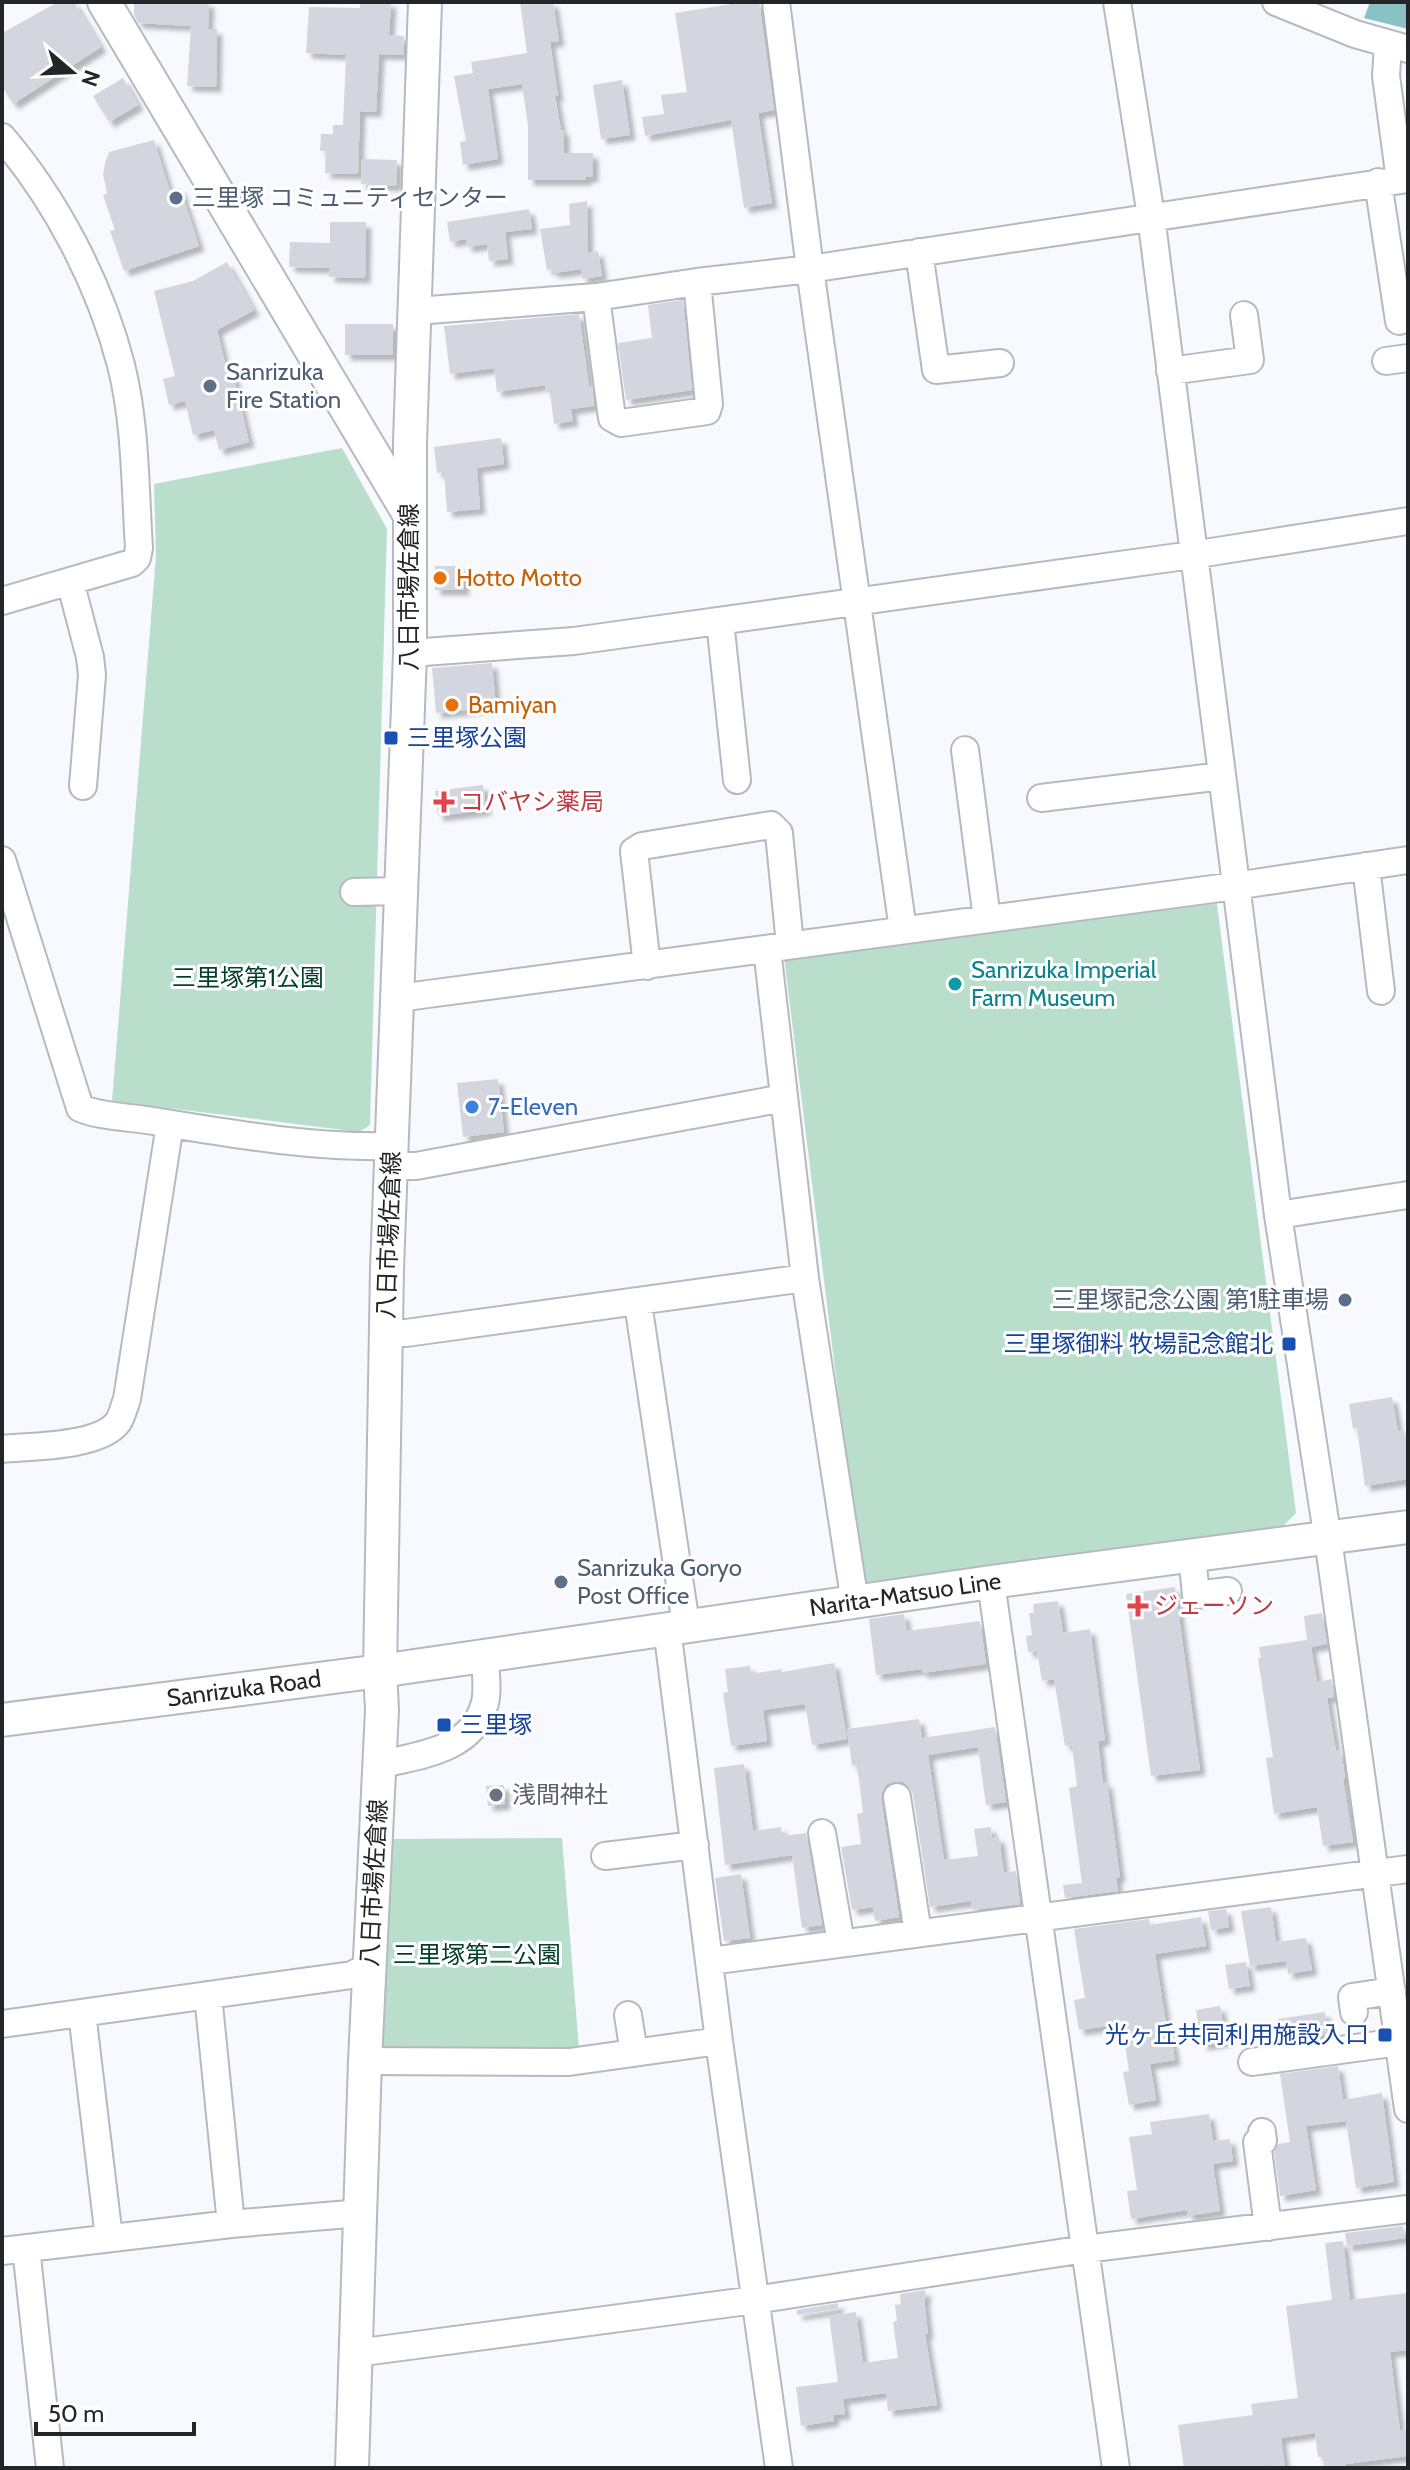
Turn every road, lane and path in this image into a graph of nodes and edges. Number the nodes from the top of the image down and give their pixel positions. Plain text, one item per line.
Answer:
1 (104, 2) edge
2 (425, 2) edge
3 (776, 2) edge
4 (1117, 2) edge
5 (1276, 2) edge
6 (1398, 47) edge
7 (2, 137) edge
8 (1395, 180) edge
9 (1151, 216) junction
10 (919, 252) junction
11 (810, 269) junction
12 (697, 282) junction
13 (596, 297) junction
14 (416, 311) junction
15 (1244, 315) dead end
16 (1399, 321) dead end
17 (1000, 363) dead end
18 (1170, 371) junction
19 (409, 514) junction
20 (1408, 521) edge
21 (1192, 555) junction
22 (70, 581) junction
23 (2, 601) edge
24 (858, 602) junction
25 (720, 621) junction
26 (410, 653) junction
27 (965, 750) dead end
28 (1222, 776) junction
29 (737, 780) dead end
30 (83, 786) dead end
31 (1041, 798) dead end
32 (2, 860) edge
33 (1408, 860) edge
34 (1366, 866) junction
35 (1235, 886) junction
36 (402, 891) junction
37 (354, 892) dead end
38 (987, 919) junction
39 (903, 930) junction
40 (778, 947) junction
41 (647, 966) junction
42 (1381, 991) dead end
43 (398, 998) junction
44 (784, 1098) junction
45 (170, 1124) junction
46 (392, 1156) junction
47 (1408, 1195) edge
48 (1278, 1215) junction
49 (805, 1278) junction
50 (638, 1303) junction
51 (385, 1333) junction
52 (2, 1449) edge
53 (1408, 1527) edge
54 (1328, 1538) junction
55 (1192, 1556) junction
56 (991, 1582) junction
57 (1228, 1591) dead end
58 (855, 1603) junction
59 (676, 1627) junction
60 (485, 1656) junction
61 (380, 1671) junction
62 (2, 1720) edge
63 (379, 1765) junction
64 (897, 1797) dead end
65 (822, 1833) dead end
66 (695, 1845) junction
67 (605, 1856) dead end
68 (1408, 1869) edge
69 (1375, 1873) junction
70 (1038, 1917) junction
71 (918, 1933) junction
72 (841, 1943) junction
73 (710, 1961) junction
74 (370, 1966) junction
75 (208, 1995) junction
76 (1398, 1999) edge
77 (1354, 2012) dead end
78 (82, 2013) junction
79 (628, 2015) dead end
80 (2, 2024) edge
81 (719, 2041) junction
82 (1399, 2042) junction
83 (634, 2053) junction
84 (365, 2061) junction
85 (1252, 2062) dead end
86 (1408, 2109) edge
87 (1262, 2132) dead end
88 (1408, 2209) edge
89 (361, 2213) junction
90 (231, 2224) junction
91 (1268, 2227) junction
92 (109, 2238) junction
93 (1085, 2249) junction
94 (14, 2250) edge
95 (755, 2300) junction
96 (356, 2353) junction
97 (50, 2468) edge
98 (352, 2468) edge
99 (779, 2468) edge
100 (1116, 2468) edge

1 - 19 main road
2 - 14 main road, 八日市場佐倉線
3 - 11 street
4 - 9 street
5 - 6 street
6 - 8 street
7 - 22 street
8 - 9 street
8 - 16 street
9 - 10 street
9 - 18 street
10 - 11 street
10 - 17 street
11 - 12 street
11 - 24 street
12 - 13 street
12 - 13 street
13 - 14 street
14 - 19 main road, 八日市場佐倉線
15 - 18 street
18 - 21 street
19 - 26 main road, 八日市場佐倉線
20 - 21 street
21 - 24 street
21 - 28 street
22 - 23 street
22 - 30 street
24 - 25 street
24 - 39 street
25 - 26 street
25 - 29 street
26 - 36 main road, 八日市場佐倉線
27 - 38 street
28 - 31 street
28 - 35 street
32 - 45 street
33 - 34 street
34 - 35 street
34 - 42 street
35 - 38 street
35 - 48 street
36 - 37 street
36 - 43 main road, 八日市場佐倉線
38 - 39 street
39 - 40 street
40 - 41 street
40 - 41 street
40 - 44 street
41 - 43 street
43 - 46 main road, 八日市場佐倉線
44 - 46 street
44 - 49 street
45 - 46 street
45 - 52 street
46 - 51 main road, 八日市場佐倉線
47 - 48 street
48 - 54 street
49 - 50 street
49 - 58 street
50 - 51 street
50 - 59 street
51 - 61 main road, 八日市場佐倉線
53 - 54 main road
54 - 55 main road, Narita-Matsuo Line
54 - 69 street
55 - 56 main road, Narita-Matsuo Line
55 - 57 street
56 - 58 main road, Narita-Matsuo Line
56 - 70 street
58 - 59 main road, Narita-Matsuo Line
59 - 60 main road, Narita-Matsuo Line
59 - 66 street
60 - 61 main road, Sanrizuka Road
60 - 63 street
61 - 62 main road, Sanrizuka Road
61 - 63 main road, 八日市場佐倉線
63 - 74 main road, 八日市場佐倉線
64 - 71 street
65 - 72 street
66 - 67 street
66 - 73 street
68 - 69 street
69 - 70 street
69 - 76 street
70 - 71 street
70 - 93 street
71 - 72 street
72 - 73 street
73 - 81 street
74 - 75 street
74 - 84 main road, 八日市場佐倉線
75 - 78 street
75 - 90 street
76 - 77 street
76 - 82 street
78 - 80 street
78 - 92 street
79 - 83 street
81 - 83 street
81 - 95 street
82 - 85 street
82 - 86 street
83 - 84 street
84 - 89 main road, 八日市場佐倉線
87 - 91 street
88 - 91 street
89 - 90 street
89 - 96 main road, 八日市場佐倉線
90 - 92 street
91 - 93 street
92 - 94 street
93 - 95 street
93 - 100 street
94 - 97 street
95 - 96 street
95 - 99 street
96 - 98 main road, 八日市場佐倉線

